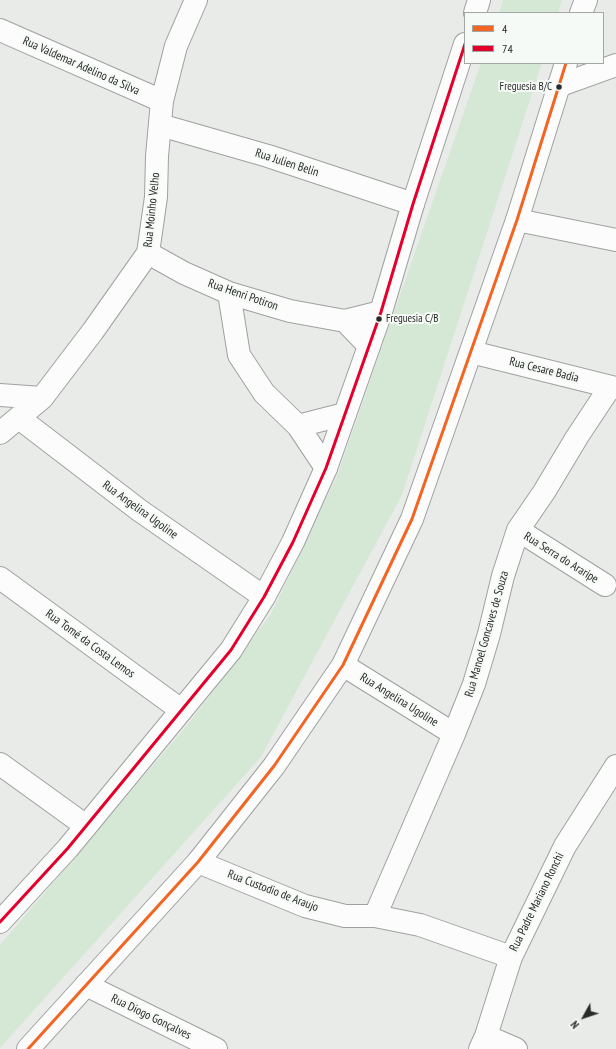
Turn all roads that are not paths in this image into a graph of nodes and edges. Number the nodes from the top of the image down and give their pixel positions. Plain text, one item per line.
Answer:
1 (196, 0) edge
2 (586, 0) edge
3 (581, 12) edge
4 (0, 30) edge
5 (464, 47) edge
6 (566, 64) edge
7 (616, 65) edge
8 (558, 86) junction
9 (162, 101) junction
10 (160, 125) junction
11 (413, 204) junction
12 (517, 220) junction
13 (616, 240) edge
14 (148, 253) junction
15 (229, 293) junction
16 (381, 312) junction
17 (345, 321) junction
18 (369, 346) junction
19 (471, 352) junction
20 (613, 387) edge
21 (0, 395) edge
22 (42, 398) junction
23 (345, 414) junction
24 (19, 418) junction
25 (298, 426) junction
26 (0, 434) edge
27 (326, 468) junction
28 (518, 530) junction
29 (0, 578) edge
30 (605, 585) dead end
31 (264, 597) junction
32 (343, 666) junction
33 (181, 710) junction
34 (454, 734) junction
35 (0, 764) edge
36 (616, 766) edge
37 (86, 826) junction
38 (198, 862) junction
39 (375, 916) junction
40 (0, 922) edge
41 (511, 956) junction
42 (86, 986) junction
43 (483, 1043) edge
44 (28, 1049) edge
45 (216, 1049) edge
46 (516, 1049) edge

1 - 9 street, Rua Moinho Velho
2 - 3 street
4 - 9 street, Rua Valdemar Adelino da Silva
5 - 11 street
6 - 8 street
7 - 8 street
8 - 12 street
9 - 10 street, Rua Moinho Velho
10 - 11 street, Rua Julien Belin
10 - 14 street, Rua Moinho Velho
11 - 16 street
12 - 13 street
12 - 19 street
14 - 15 street, Rua Henri Potiron
14 - 22 street, Rua Moinho Velho
15 - 17 street, Rua Henri Potiron
15 - 25 street
16 - 17 street, Rua Henri Potiron
16 - 18 street
17 - 18 street
18 - 23 street
19 - 20 street, Rua Cesare Badia
19 - 32 street
20 - 28 street, Rua Manoel Goncaves de Souza
21 - 22 street
22 - 24 street, Rua Moinho Velho
23 - 25 street
23 - 27 street
24 - 26 street, Rua Moinho Velho
24 - 31 street, Rua Angelina Ugoline
25 - 27 street
27 - 31 street
28 - 30 street, Rua Serra do Araripe
28 - 34 street, Rua Manoel Goncaves de Souza
29 - 33 street, Rua Tomé da Costa Lemos
31 - 33 street
32 - 34 street, Rua Angelina Ugoline
32 - 38 street
33 - 37 street
34 - 39 street, Rua Manoel Goncaves de Souza
35 - 37 street
36 - 41 street, Rua Padre Mariano Ronchi
37 - 40 street
38 - 39 street, Rua Custodio de Araujo
38 - 42 street
39 - 41 street, Rua Custodio de Araujo
41 - 43 street, Rua Padre Mariano Ronchi
42 - 44 street
42 - 45 street, Rua Diogo Gonçalves
43 - 46 street

